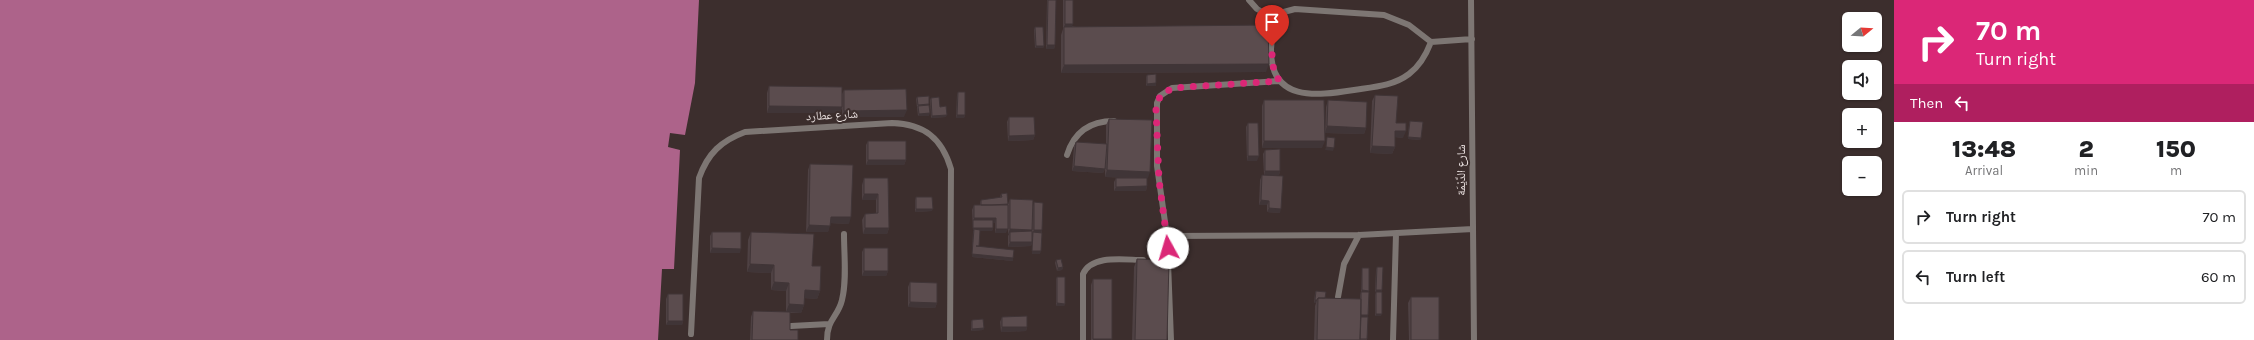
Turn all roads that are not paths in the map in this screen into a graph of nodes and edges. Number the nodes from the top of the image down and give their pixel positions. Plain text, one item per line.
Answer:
1 (1249, 0) edge
2 (1472, 0) edge
3 (1275, 19) junction
4 (1472, 39) junction
5 (1431, 42) junction
6 (1279, 81) junction
7 (1149, 120) edge
8 (1156, 120) junction
9 (1120, 121) edge
10 (1067, 155) dead end
11 (1473, 229) junction
12 (844, 234) dead end
13 (1396, 234) junction
14 (1359, 235) junction
15 (1167, 236) junction
16 (1154, 260) edge
17 (1161, 260) edge
18 (1169, 260) junction
19 (1338, 297) edge
20 (829, 324) junction
21 (791, 326) edge
22 (691, 334) dead end
23 (827, 340) edge
24 (950, 340) edge
25 (1083, 340) edge
26 (1171, 340) edge
27 (1393, 340) edge
28 (1474, 340) edge

1 - 3 lane
2 - 4 lane, شارع الدِّيْمَة
3 - 5 lane
3 - 6 lane
4 - 5 lane
4 - 11 lane, شارع الدِّيْمَة
5 - 6 lane
6 - 8 lane
7 - 8 lane
8 - 15 lane
9 - 10 lane
11 - 13 lane
11 - 28 lane, شارع الدِّيْمَة
12 - 20 lane
13 - 14 lane
13 - 27 lane
14 - 15 lane
14 - 19 lane
15 - 18 lane
16 - 25 lane
17 - 18 lane
18 - 26 lane
20 - 21 lane
20 - 23 lane
22 - 24 lane, شارع عطارد

